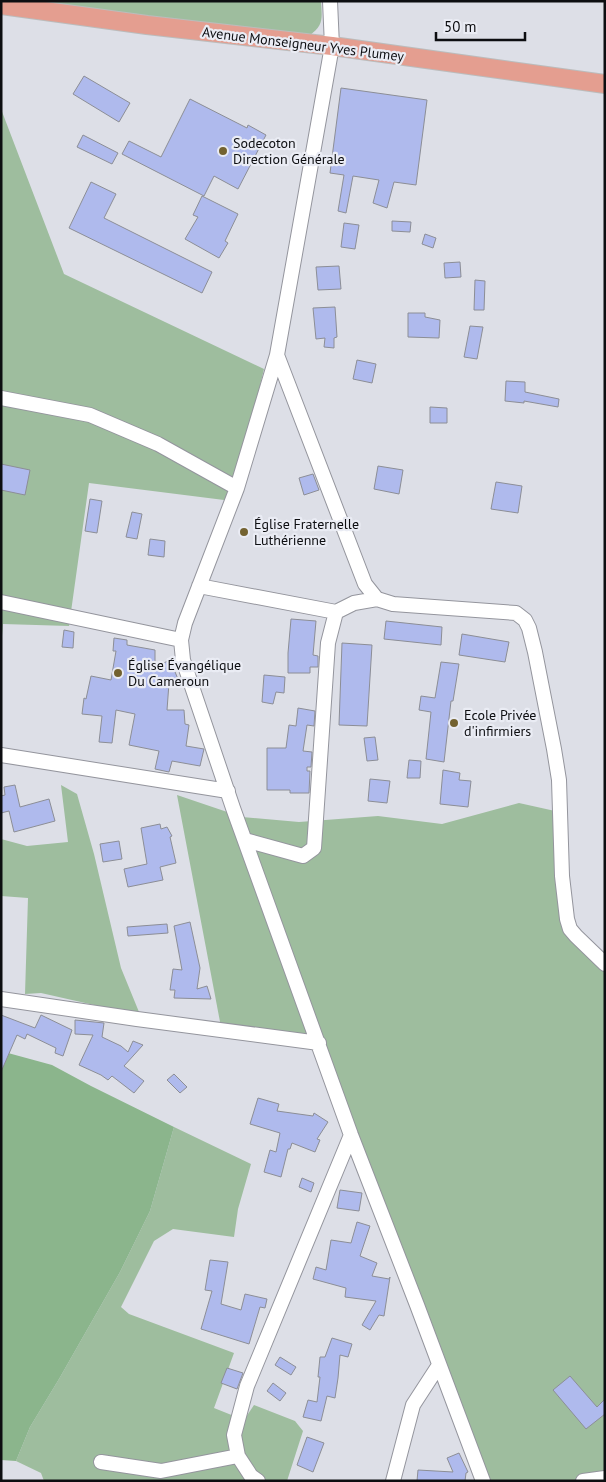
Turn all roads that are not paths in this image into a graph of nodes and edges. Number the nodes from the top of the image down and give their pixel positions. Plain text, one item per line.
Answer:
1 (330, 1) edge
2 (1, 5) edge
3 (332, 46) junction
4 (605, 84) edge
5 (277, 355) junction
6 (1, 398) edge
7 (238, 488) junction
8 (199, 586) junction
9 (377, 599) junction
10 (1, 603) edge
11 (336, 612) junction
12 (181, 640) junction
13 (1, 756) edge
14 (228, 791) junction
15 (245, 840) junction
16 (605, 964) edge
17 (1, 998) edge
18 (319, 1043) junction
19 (352, 1135) junction
20 (439, 1365) junction
21 (238, 1456) junction
22 (101, 1462) dead end
23 (605, 1478) edge
24 (258, 1481) edge
25 (393, 1481) edge
26 (483, 1481) edge
27 (584, 1481) edge

1 - 3 street
2 - 3 main road, Avenue Monseigneur Yves Plumey
3 - 4 main road, Avenue Monseigneur Yves Plumey
3 - 5 street
5 - 7 street
5 - 9 street
6 - 7 street
7 - 8 street
8 - 11 street
8 - 12 street
9 - 11 street
9 - 16 street
10 - 12 street
11 - 15 street
12 - 14 street
13 - 14 street
14 - 15 street
15 - 18 street
17 - 18 street
18 - 19 street
19 - 20 street
19 - 21 street
20 - 25 street
20 - 26 street
21 - 22 street
21 - 24 street
23 - 27 street

